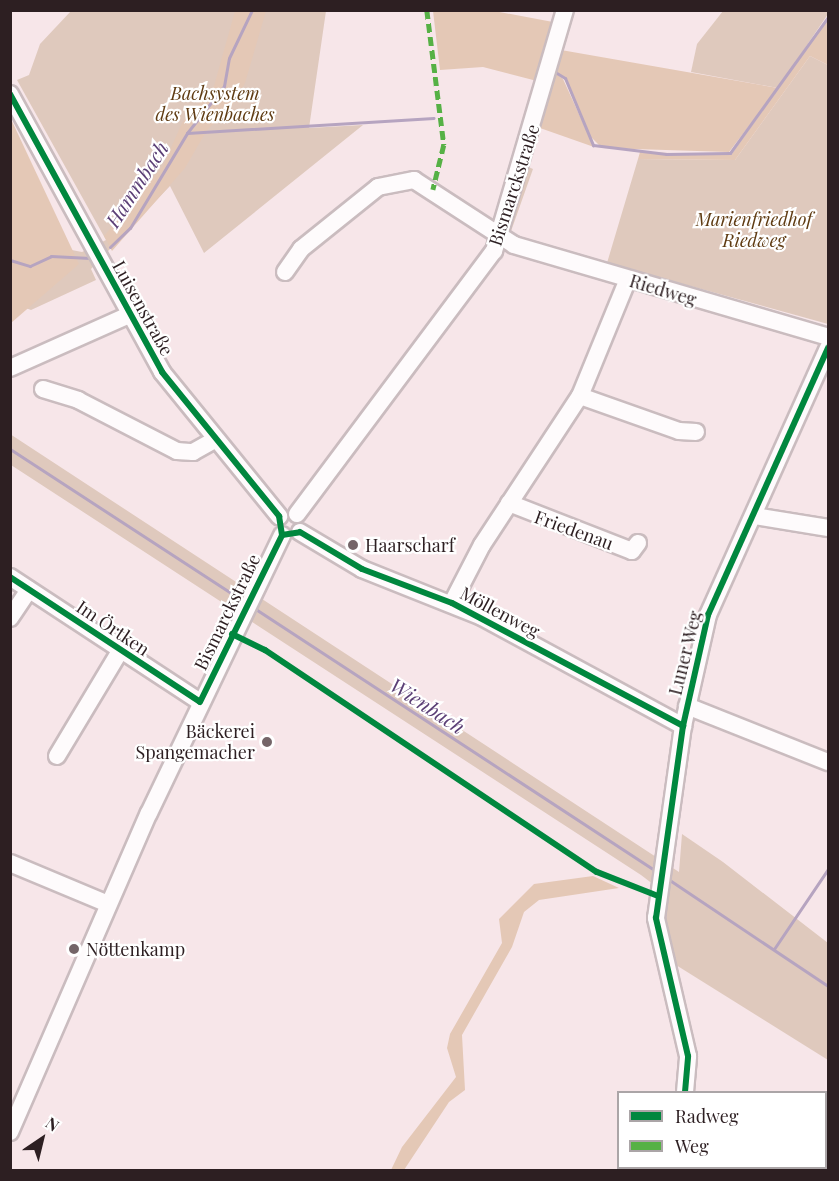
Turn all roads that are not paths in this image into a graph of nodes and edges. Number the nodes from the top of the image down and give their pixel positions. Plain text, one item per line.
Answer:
1 (565, 10) edge
2 (10, 94) edge
3 (498, 238) junction
4 (285, 272) dead end
5 (628, 279) junction
6 (129, 315) junction
7 (828, 337) edge
8 (828, 348) edge
9 (10, 368) edge
10 (43, 388) dead end
11 (580, 396) junction
12 (696, 432) dead end
13 (213, 441) junction
14 (509, 503) junction
15 (297, 514) junction
16 (279, 516) junction
17 (754, 516) junction
18 (828, 528) edge
19 (300, 532) junction
20 (282, 535) junction
21 (638, 543) dead end
22 (10, 577) edge
23 (29, 590) junction
24 (452, 603) junction
25 (10, 618) edge
26 (120, 651) junction
27 (200, 702) junction
28 (687, 706) junction
29 (683, 726) junction
30 (57, 756) dead end
31 (828, 762) edge
32 (10, 864) edge
33 (108, 904) junction
34 (685, 1091) edge
35 (10, 1132) edge

1 - 3 street, Bismarckstraße
2 - 6 street, Luisenstraße
3 - 4 street, Riedweg
3 - 5 street, Riedweg
3 - 15 street, Bismarckstraße
5 - 7 street, Riedweg
5 - 11 street, Friedenau
6 - 9 street
6 - 13 street, Luisenstraße
8 - 17 street, Luner Weg
10 - 13 street
11 - 12 street
11 - 14 street, Friedenau
13 - 16 street, Luisenstraße
14 - 21 street, Friedenau
14 - 24 street, Friedenau
15 - 16 street
15 - 19 street
16 - 20 street
17 - 18 street
17 - 28 street, Luner Weg
19 - 20 street
19 - 24 street, Möllenweg
20 - 27 street, Bismarckstraße
22 - 23 street, Im Örtken
23 - 25 street
23 - 26 street, Im Örtken
24 - 29 street, Möllenweg
26 - 27 street, Im Örtken
26 - 30 street, Im Örtken
27 - 33 street, Bismarckstraße
28 - 29 street, Luner Weg
28 - 31 street, Luner Weg
29 - 34 street, Luner Weg
32 - 33 street
33 - 35 street, Bismarckstraße

